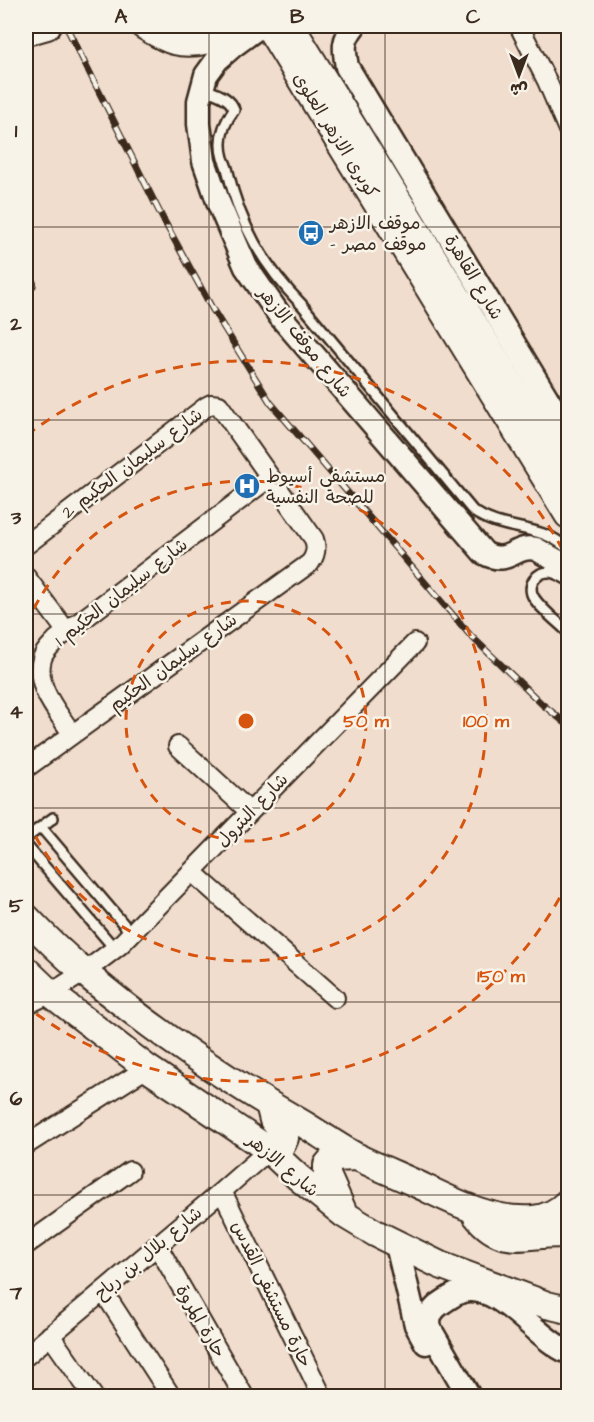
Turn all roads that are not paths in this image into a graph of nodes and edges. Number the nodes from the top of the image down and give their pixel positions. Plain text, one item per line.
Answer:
1 (47, 26) edge
2 (144, 26) edge
3 (233, 26) edge
4 (260, 26) edge
5 (268, 26) edge
6 (291, 26) edge
7 (354, 26) edge
8 (519, 26) edge
9 (26, 32) edge
10 (202, 88) junction
11 (568, 130) edge
12 (265, 278) junction
13 (507, 395) junction
14 (568, 433) edge
15 (396, 435) junction
16 (568, 474) edge
17 (270, 477) junction
18 (568, 515) edge
19 (26, 545) edge
20 (568, 549) edge
21 (568, 567) edge
22 (26, 577) edge
23 (568, 580) edge
24 (67, 632) junction
25 (568, 632) edge
26 (415, 642) dead end
27 (72, 734) junction
28 (178, 747) dead end
29 (26, 768) edge
30 (250, 812) junction
31 (53, 818) dead end
32 (41, 827) junction
33 (26, 838) edge
34 (26, 846) edge
35 (192, 872) junction
36 (26, 917) edge
37 (132, 934) junction
38 (115, 949) junction
39 (26, 970) edge
40 (85, 973) junction
41 (50, 993) junction
42 (335, 998) dead end
43 (26, 1005) edge
44 (147, 1068) junction
45 (269, 1104) junction
46 (26, 1145) edge
47 (269, 1150) junction
48 (358, 1157) junction
49 (130, 1171) dead end
50 (222, 1191) junction
51 (568, 1202) edge
52 (472, 1209) junction
53 (345, 1215) junction
54 (568, 1235) edge
55 (26, 1245) edge
56 (157, 1245) junction
57 (397, 1245) junction
58 (103, 1291) junction
59 (568, 1310) edge
60 (50, 1335) junction
61 (568, 1352) edge
62 (26, 1356) edge
63 (93, 1396) edge
64 (171, 1396) edge
65 (244, 1396) edge
66 (322, 1396) edge
67 (458, 1396) edge
68 (469, 1396) edge

1 - 9 main road
2 - 3 main road
4 - 10 street, شارع موقف الازهر
5 - 13 main road, كوبرى الازهر العلوى
6 - 13 main road, كوبرى الازهر العلوى
7 - 14 street, شارع القاهرة
8 - 11 street
10 - 12 street, شارع موقف الازهر
10 - 12 lane
12 - 15 street, شارع موقف الازهر
13 - 16 main road
13 - 18 main road
15 - 20 lane
15 - 21 street, شارع موقف الازهر
17 - 19 street, شارع سليمان الحكيم 2
17 - 24 street, شارع سليمان الحكيم 1
17 - 27 street, شارع سليمان الحكيم
22 - 24 street
23 - 25 lane
24 - 27 street, شارع سليمان الحكيم 1
26 - 30 street, شارع البترول
27 - 29 street, شارع سليمان الحكيم
28 - 30 street
30 - 35 street, شارع البترول
31 - 32 lane
32 - 33 lane
32 - 37 lane
34 - 38 lane
35 - 37 street, شارع البترول
35 - 42 street
36 - 40 main road
37 - 38 street, شارع البترول
38 - 40 street, شارع البترول
39 - 41 main road, شارع الازهر
40 - 41 street, شارع البترول
40 - 45 main road
41 - 43 street, شارع البترول
41 - 44 main road, شارع الازهر
44 - 46 street
44 - 47 main road, شارع الازهر
45 - 47 main road
45 - 48 main road
47 - 50 street, شارع بلال بن رباح
47 - 53 main road, شارع الازهر
48 - 52 main road
48 - 53 main road
49 - 55 street
50 - 56 street, شارع بلال بن رباح
50 - 66 street, حارة مستشفى القدس
51 - 52 main road
52 - 54 main road
53 - 57 main road, شارع الازهر
56 - 58 street, شارع بلال بن رباح
56 - 65 street, حارة المروة
57 - 59 main road, شارع الازهر
57 - 67 street
58 - 60 street, شارع بلال بن رباح
58 - 64 street
60 - 62 street, شارع بلال بن رباح
60 - 63 street
61 - 68 street

